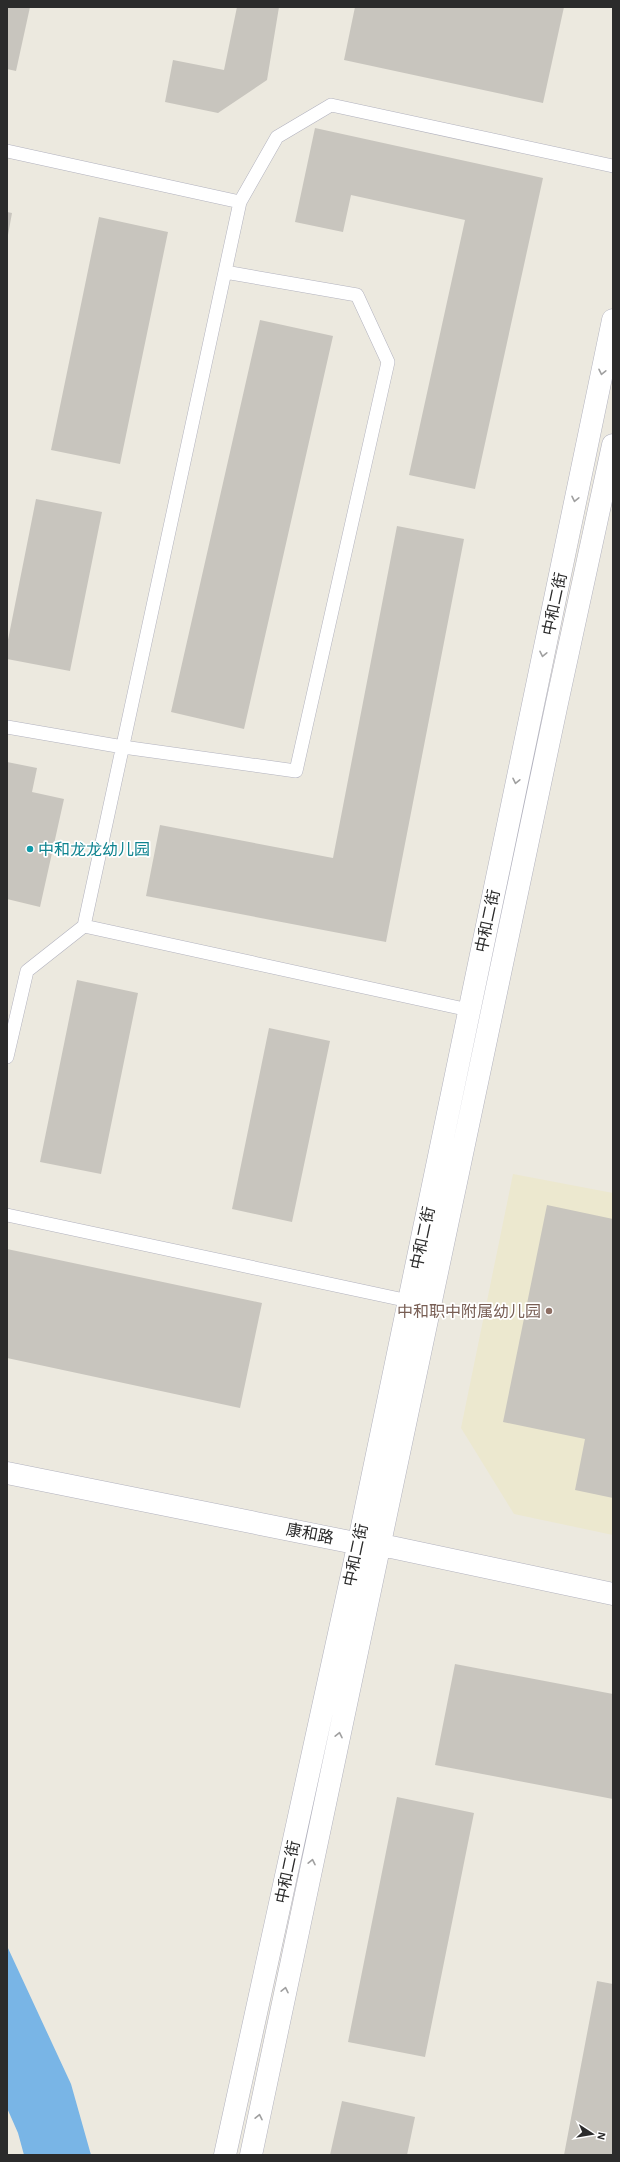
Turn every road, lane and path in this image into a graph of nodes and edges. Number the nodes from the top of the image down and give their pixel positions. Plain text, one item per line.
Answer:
1 (7, 151) edge
2 (613, 166) edge
3 (240, 202) junction
4 (225, 272) junction
5 (613, 320) edge
6 (613, 445) edge
7 (7, 727) edge
8 (123, 747) junction
9 (84, 926) junction
10 (469, 1010) junction
11 (7, 1057) edge
12 (7, 1215) edge
13 (409, 1301) junction
14 (7, 1472) edge
15 (368, 1545) junction
16 (613, 1594) edge
17 (225, 2155) edge
18 (250, 2155) edge

1 - 3 lane
2 - 3 lane
3 - 4 lane
4 - 8 lane
4 - 8 lane
5 -> 10 street, 中和二街
6 - 15 street, 中和二街
7 - 8 lane
8 - 9 lane
9 - 10 lane
9 - 11 lane
10 - 13 street, 中和二街
12 - 13 lane
13 - 15 street, 中和二街
14 - 15 street, 康和路
15 - 16 street, 康和路
15 - 17 street, 中和二街
18 -> 15 street, 中和二街

